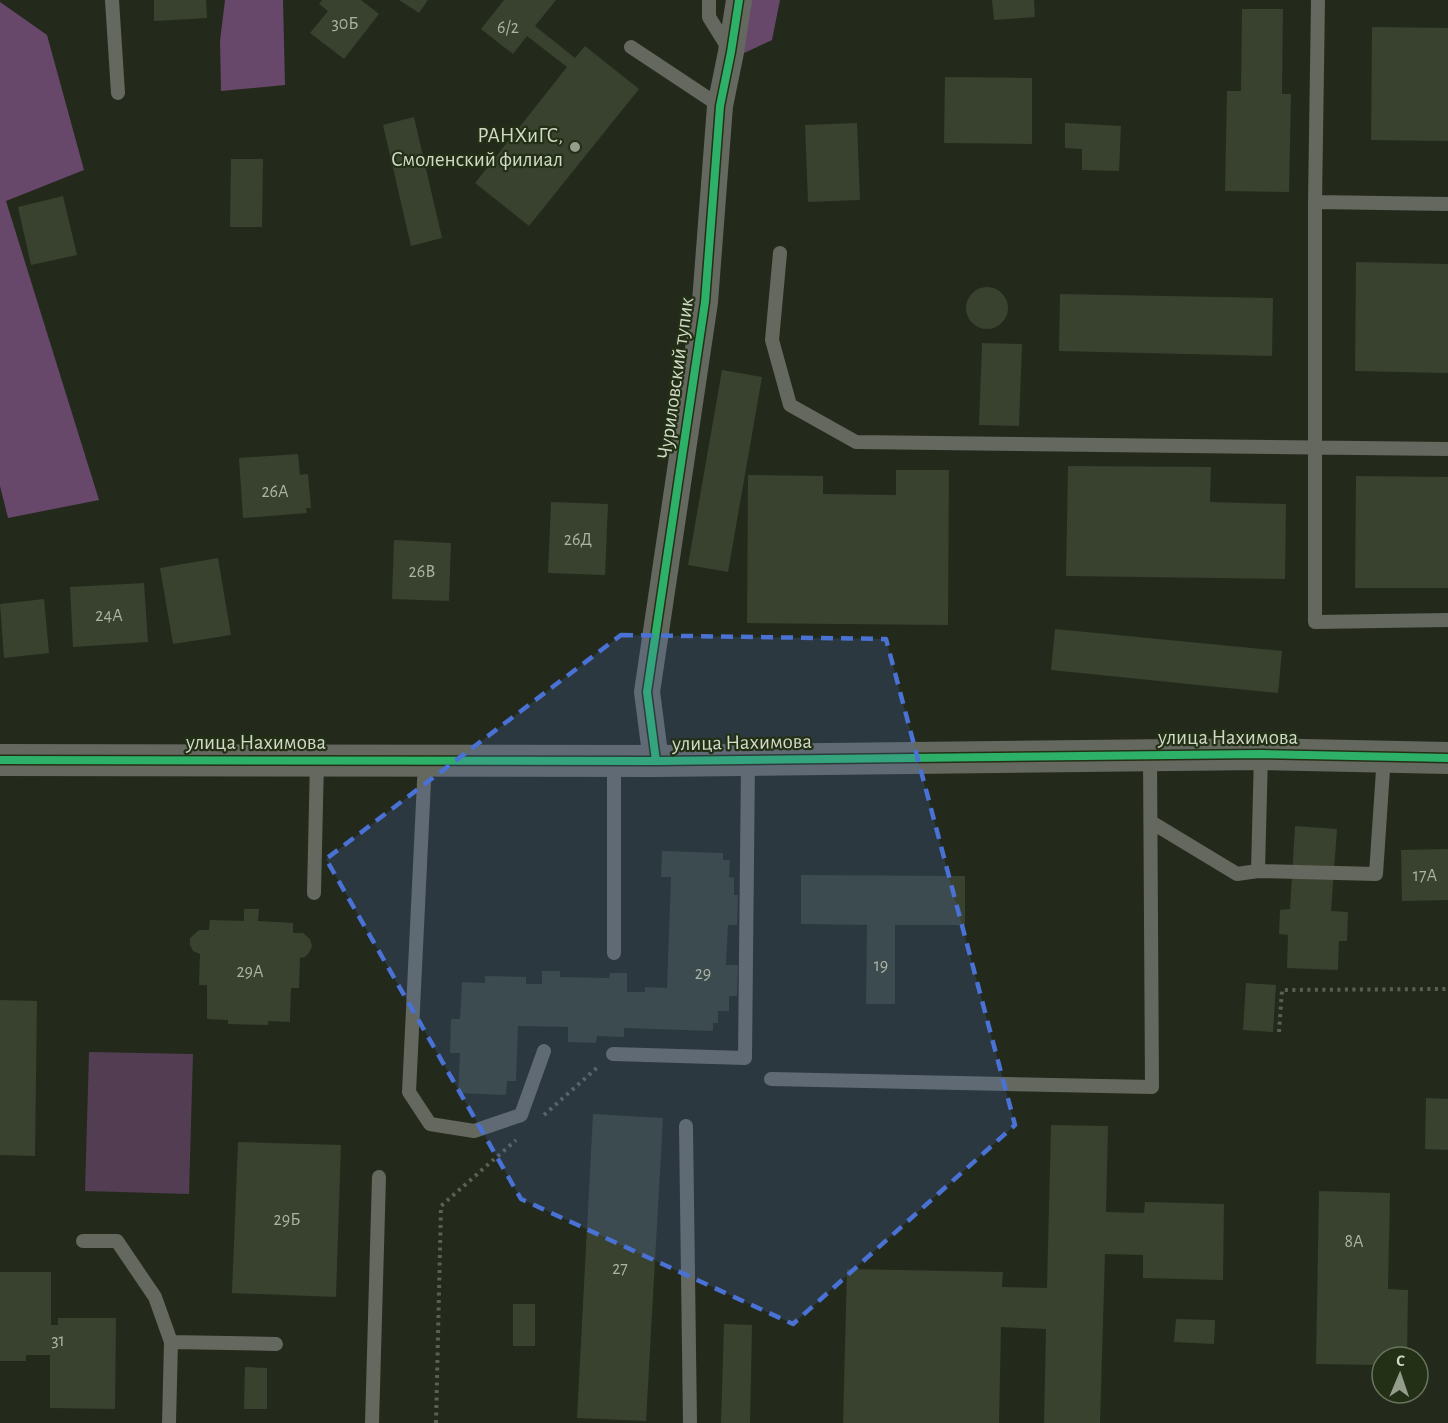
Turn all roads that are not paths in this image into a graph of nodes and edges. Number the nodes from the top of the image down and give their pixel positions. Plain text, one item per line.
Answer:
1 (112, 0) edge
2 (709, 0) edge
3 (739, 0) edge
4 (1318, 0) edge
5 (631, 47) dead end
6 (731, 52) junction
7 (118, 93) dead end
8 (720, 106) junction
9 (1315, 202) junction
10 (1448, 204) edge
11 (780, 254) dead end
12 (1314, 448) junction
13 (1448, 449) edge
14 (1448, 620) edge
15 (1261, 754) junction
16 (1383, 755) junction
17 (1150, 756) junction
18 (1448, 758) edge
19 (748, 759) junction
20 (0, 760) edge
21 (317, 760) junction
22 (425, 761) junction
23 (614, 761) junction
24 (656, 761) junction
25 (1151, 822) junction
26 (1258, 871) junction
27 (314, 893) dead end
28 (614, 953) dead end
29 (544, 1051) dead end
30 (613, 1054) road end
31 (771, 1079) dead end
32 (686, 1126) dead end
33 (379, 1177) dead end
34 (83, 1241) dead end
35 (171, 1342) junction
36 (276, 1344) dead end
37 (169, 1423) edge
38 (372, 1423) edge
39 (690, 1423) edge

1 - 7 lane
2 - 6 lane
3 - 6 street, Чуриловский тупик
4 - 9 lane
5 - 8 lane
6 - 8 street, Чуриловский тупик
8 - 24 street, Чуриловский тупик
9 - 10 lane
9 - 12 lane
11 - 12 lane
12 - 13 lane
12 - 14 lane
15 - 16 street, улица Нахимова
15 - 17 street, улица Нахимова
15 - 26 lane
16 - 18 street, улица Нахимова
16 - 26 lane
17 - 19 street, улица Нахимова
17 - 25 lane
19 - 24 street, улица Нахимова
19 - 30 lane
20 - 21 street, улица Нахимова
21 - 22 street, улица Нахимова
21 - 27 lane
22 - 23 street, улица Нахимова
22 - 29 lane
23 - 24 street, улица Нахимова
23 - 28 lane
25 - 26 lane
25 - 31 lane
32 - 39 lane
33 - 38 lane
34 - 35 lane
35 - 36 lane
35 - 37 lane

